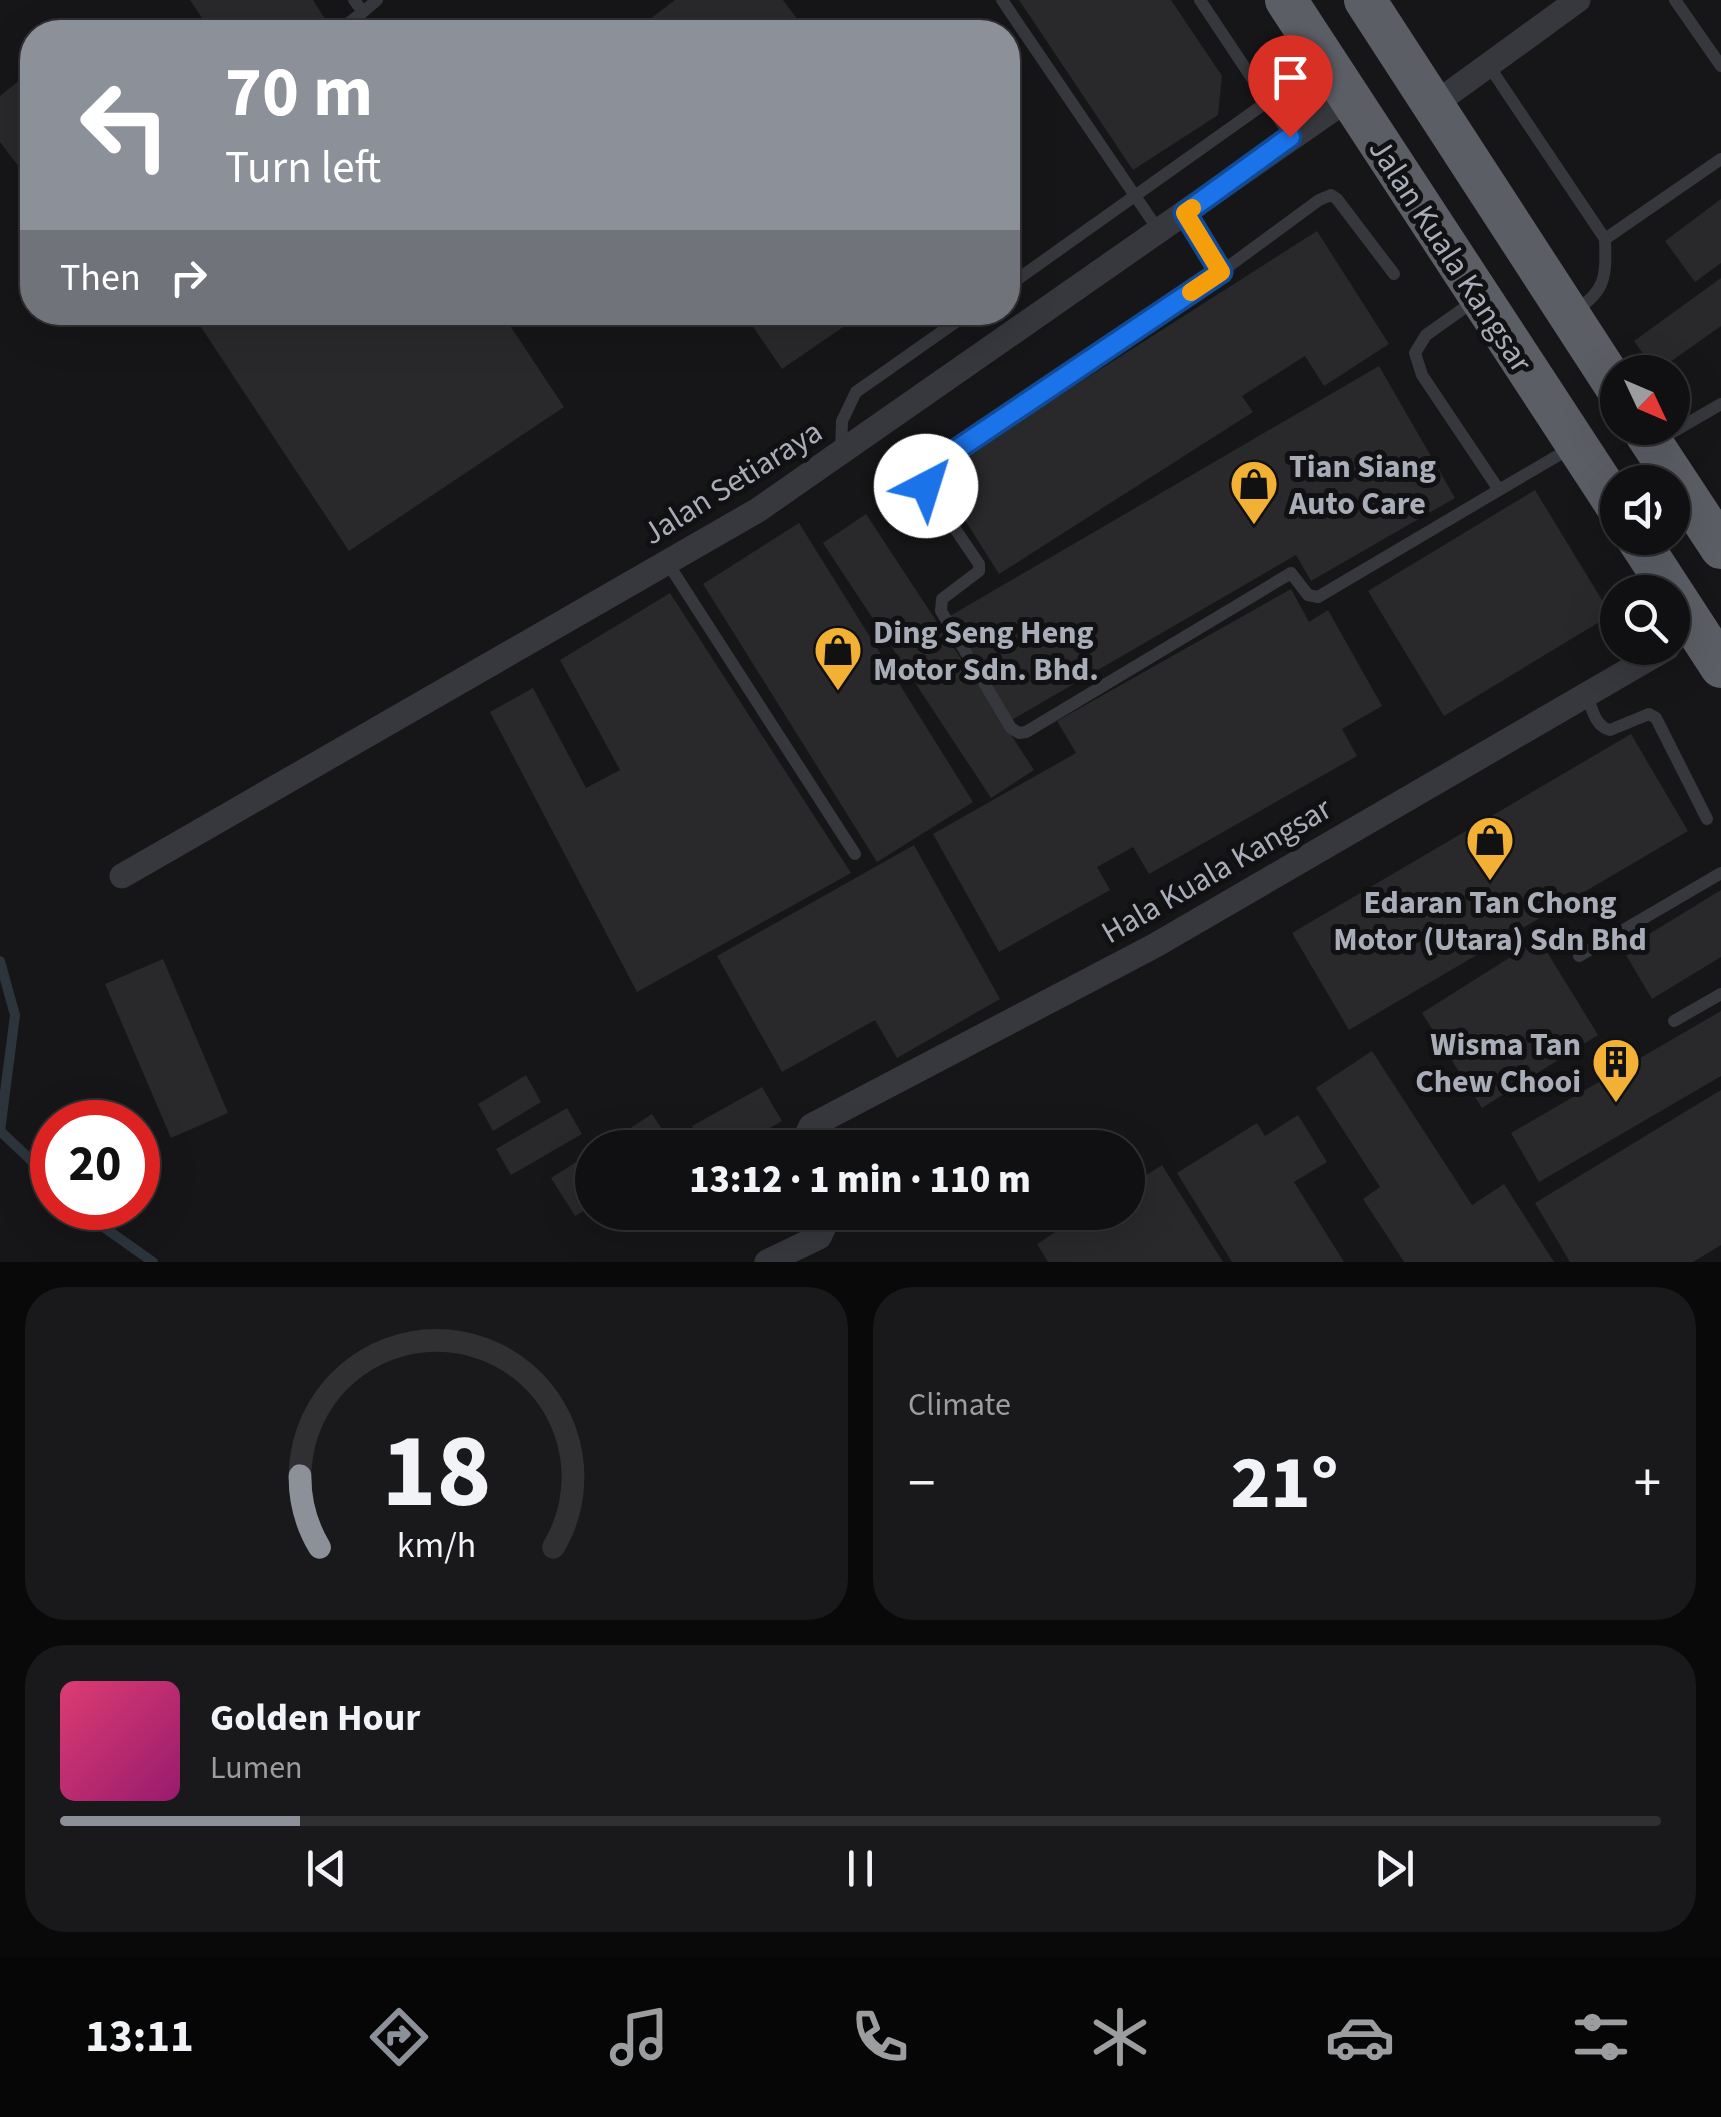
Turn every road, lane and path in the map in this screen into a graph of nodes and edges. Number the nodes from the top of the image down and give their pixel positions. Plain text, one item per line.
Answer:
1 (354, 0) edge
2 (376, 0) edge
3 (1200, 0) edge
4 (1286, 0) edge
5 (1365, 0) edge
6 (1578, 0) edge
7 (1675, 0) edge
8 (363, 12) junction
9 (353, 20) edge
10 (1020, 27) edge
11 (1326, 61) junction
12 (1489, 66) junction
13 (1721, 66) edge
14 (1349, 98) junction
15 (1268, 102) junction
16 (1432, 106) junction
17 (1290, 137) junction
18 (1721, 159) edge
19 (1135, 196) junction
20 (1185, 213) junction
21 (1159, 231) junction
22 (1604, 239) junction
23 (1221, 272) junction
24 (1394, 274) dead end
25 (1020, 277) edge
26 (1479, 298) junction
27 (1569, 315) junction
28 (951, 325) edge
29 (1600, 362) edge
30 (1721, 404) edge
31 (1690, 418) edge
32 (1576, 445) junction
33 (1654, 445) edge
34 (841, 452) junction
35 (1600, 481) edge
36 (1499, 490) junction
37 (1721, 548) edge
38 (668, 562) junction
39 (1690, 648) edge
40 (1636, 665) edge
41 (1721, 667) edge
42 (1586, 693) junction
43 (1707, 819) dead end
44 (855, 854) dead end
45 (1721, 873) edge
46 (122, 876) dead end
47 (1579, 956) dead end
48 (1721, 994) edge
49 (1674, 1021) dead end
50 (809, 1130) edge
51 (822, 1230) edge
52 (767, 1262) edge

1 - 8 lane
2 - 8 lane
3 - 15 lane
4 - 11 highway, Jalan Kuala Kangsar
5 - 16 highway, Jalan Kuala Kangsar
6 - 12 street
7 - 13 lane
8 - 9 lane
10 - 19 lane
11 - 14 highway, Jalan Kuala Kangsar
11 - 15 lane
12 - 16 street
12 - 22 lane
14 - 17 street, Jalan Setiaraya
14 - 26 highway, Jalan Kuala Kangsar
15 - 17 lane
15 - 19 lane
16 - 27 highway, Jalan Kuala Kangsar
17 - 20 street, Jalan Setiaraya
18 - 22 lane
19 - 21 lane
19 - 25 lane
20 - 21 street, Jalan Setiaraya
20 - 23 lane
21 - 34 street, Jalan Setiaraya
22 - 27 lane
23 - 24 lane
23 - 36 lane
26 - 32 highway, Jalan Kuala Kangsar
26 - 36 lane
27 - 29 highway, Jalan Kuala Kangsar
28 - 34 lane
30 - 31 lane
32 - 35 highway, Jalan Kuala Kangsar
32 - 36 lane
33 - 37 highway
34 - 38 street, Jalan Setiaraya
38 - 44 lane
38 - 46 street, Jalan Setiaraya
39 - 41 highway
40 - 42 street, Hala Kuala Kangsar
42 - 43 lane
42 - 50 street, Hala Kuala Kangsar
45 - 47 lane
48 - 49 lane
51 - 52 street

